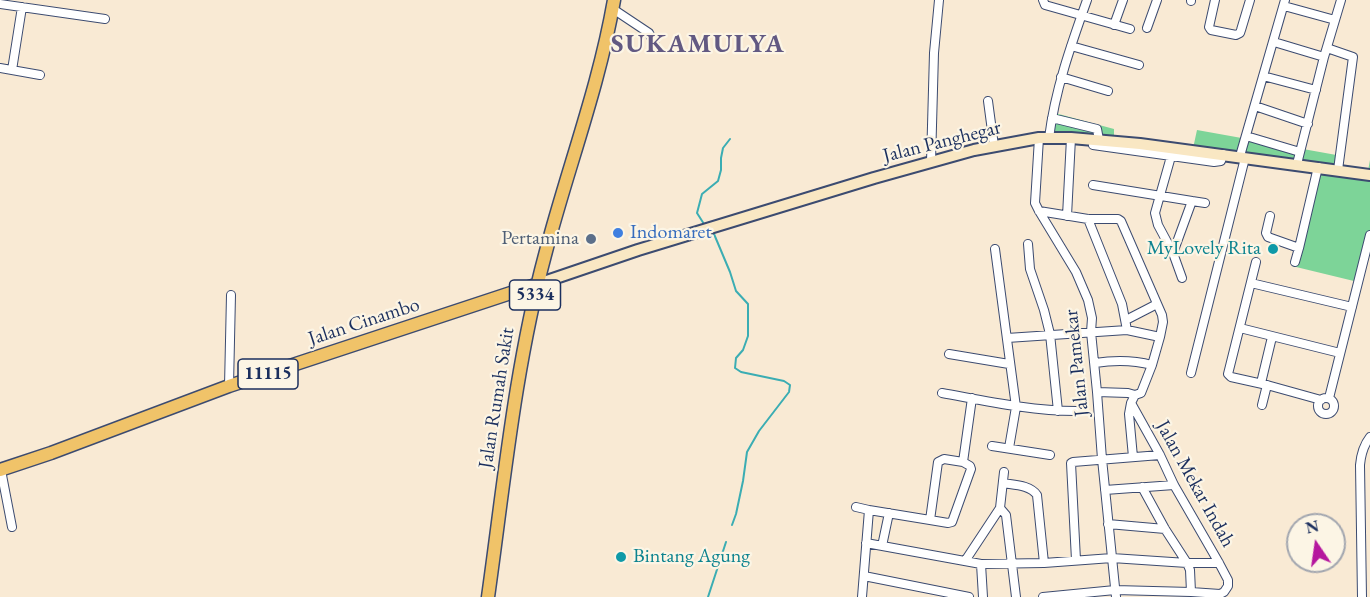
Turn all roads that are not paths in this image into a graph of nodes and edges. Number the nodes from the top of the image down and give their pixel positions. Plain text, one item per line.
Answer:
1 (939, 0) edge
2 (1043, 0) edge
3 (1087, 0) edge
4 (1123, 0) edge
5 (1157, 0) edge
6 (1215, 0) edge
7 (1250, 0) edge
8 (1341, 0) edge
9 (1285, 3) edge
10 (0, 4) edge
11 (614, 5) edge
12 (22, 7) junction
13 (1081, 16) junction
14 (105, 18) dead end
15 (1335, 20) junction
16 (1114, 25) junction
17 (1147, 28) dead end
18 (1130, 29) dead end
19 (1274, 42) junction
20 (655, 45) dead end
21 (1071, 46) junction
22 (1326, 52) junction
23 (1139, 65) dead end
24 (0, 68) edge
25 (12, 70) junction
26 (40, 75) dead end
27 (1263, 76) junction
28 (1061, 77) junction
29 (1316, 90) junction
30 (1108, 91) dead end
31 (988, 101) dead end
32 (1255, 106) junction
33 (1052, 118) junction
34 (1308, 124) junction
35 (1246, 136) junction
36 (1044, 138) junction
37 (1071, 138) junction
38 (1094, 142) junction
39 (994, 146) junction
40 (1172, 152) junction
41 (1300, 152) junction
42 (1243, 157) junction
43 (931, 162) junction
44 (1297, 164) junction
45 (1318, 167) junction
46 (1338, 170) junction
47 (1370, 175) edge
48 (1093, 185) dead end
49 (1159, 196) junction
50 (1192, 201) junction
51 (1205, 202) dead end
52 (1039, 211) junction
53 (1067, 216) junction
54 (1270, 216) dead end
55 (1088, 219) junction
56 (1370, 234) edge
57 (1028, 244) dead end
58 (1299, 248) junction
59 (995, 249) dead end
60 (1173, 253) junction
61 (1256, 262) dead end
62 (1295, 262) dead end
63 (1182, 278) dead end
64 (1251, 282) junction
65 (538, 284) junction
66 (231, 295) dead end
67 (1157, 304) junction
68 (1352, 307) junction
69 (1126, 320) junction
70 (1240, 328) junction
71 (1127, 330) junction
72 (1091, 332) junction
73 (1050, 334) junction
74 (1160, 337) junction
75 (1272, 337) junction
76 (1007, 338) junction
77 (1341, 353) junction
78 (949, 354) dead end
79 (1095, 363) junction
80 (1009, 364) junction
81 (1152, 366) junction
82 (1191, 373) dead end
83 (1264, 384) junction
84 (230, 386) junction
85 (942, 393) dead end
86 (1098, 393) junction
87 (1135, 395) junction
88 (972, 398) junction
89 (1131, 404) junction
90 (1262, 405) dead end
91 (1016, 407) junction
92 (1058, 411) junction
93 (1076, 411) dead end
94 (1370, 437) edge
95 (992, 446) dead end
96 (1009, 448) junction
97 (1160, 455) junction
98 (1050, 456) dead end
99 (1133, 457) junction
100 (1102, 459) junction
101 (963, 462) junction
102 (0, 470) edge
103 (1004, 472) dead end
104 (1004, 483) junction
105 (1174, 485) junction
106 (1142, 487) junction
107 (1105, 490) junction
108 (856, 507) dead end
109 (999, 508) junction
110 (869, 510) junction
111 (889, 513) junction
112 (930, 520) junction
113 (1108, 524) junction
114 (12, 527) dead end
115 (1165, 529) junction
116 (866, 543) junction
117 (882, 546) junction
118 (1112, 558) junction
119 (1076, 560) junction
120 (965, 561) junction
121 (1011, 563) junction
122 (1044, 563) junction
123 (1187, 563) junction
124 (1219, 563) junction
125 (981, 564) junction
126 (864, 576) junction
127 (1191, 592) junction
128 (1115, 593) edge
129 (488, 597) edge
130 (862, 597) edge
131 (969, 597) edge
132 (983, 597) edge
133 (1016, 597) edge
134 (1043, 597) edge
135 (1362, 597) edge

1 - 43 street
2 - 13 street
3 - 13 street, Jalan Pamekar
4 - 16 street
5 - 17 street
6 - 7 street
8 - 15 street
9 - 15 street
9 - 19 street
10 - 12 street
11 - 20 street
11 - 65 main road, Jalan Rumah Sakit / 5334
12 - 14 street
12 - 25 street
13 - 16 street
13 - 21 street, Jalan Pamekar
15 - 22 street
16 - 18 street
19 - 22 street
19 - 27 street
21 - 23 street
21 - 28 street, Jalan Pamekar
22 - 29 street
22 - 46 street
24 - 25 street
25 - 26 street
27 - 29 street
27 - 32 street
28 - 30 street
28 - 33 street, Jalan Pamekar
29 - 34 street
31 - 39 street
32 - 34 street
32 - 35 street
33 - 36 street, Jalan Pamekar
33 - 38 street
34 - 41 street
35 - 41 street
35 - 42 street
36 - 37 street, Jalan Panghegar
36 - 39 street, Jalan Panghegar
36 - 52 street, Jalan Pamekar
37 - 38 street, Jalan Panghegar
37 - 53 street
38 - 40 street, Jalan Panghegar
39 - 43 street, Jalan Panghegar
40 - 42 street, Jalan Panghegar
40 - 49 street
41 - 44 street
42 - 44 street, Jalan Panghegar
42 - 82 street
43 - 65 street, Jalan Panghegar
44 - 45 street, Jalan Panghegar
45 - 46 street, Jalan Panghegar
45 - 58 street
46 - 47 street, Jalan Panghegar
48 - 49 street
49 - 50 street
49 - 60 street
50 - 51 street
50 - 60 street
52 - 53 street
52 - 72 street, Jalan Pamekar
53 - 55 street
54 - 58 street
55 - 67 street
55 - 69 street
56 - 68 street
57 - 73 street
58 - 62 street
59 - 76 street
60 - 63 street
61 - 64 street
64 - 68 street
64 - 70 street
65 - 84 main road, Jalan Cinambo / 11115
65 - 129 main road, Jalan Rumah Sakit / 5334
66 - 84 street
67 - 69 street
67 - 74 street
68 - 77 street
69 - 71 street
70 - 75 street
70 - 83 street
71 - 72 street
71 - 74 street
72 - 73 street
72 - 79 street, Jalan Pamekar
73 - 76 street
73 - 92 street
74 - 81 street
75 - 77 street
75 - 83 street
76 - 80 street
77 - 83 street
78 - 80 street
79 - 81 street
79 - 86 street, Jalan Pamekar
80 - 91 street
81 - 87 street
83 - 90 street
84 - 102 main road, Jalan Cinambo / 11115
85 - 88 street
86 - 87 street
86 - 100 street, Jalan Pamekar
87 - 89 street
88 - 91 street
88 - 101 street
89 - 97 street, Jalan Mekar Indah
89 - 99 street
91 - 92 street
91 - 96 street
92 - 93 street
94 - 135 street
95 - 96 street
96 - 98 street
97 - 99 street
97 - 105 street, Jalan Mekar Indah
99 - 100 street
100 - 107 street, Jalan Pamekar
100 - 119 street
101 - 112 street
101 - 112 street
102 - 114 street
103 - 104 street
104 - 109 street
104 - 122 street
105 - 106 street
105 - 124 street, Jalan Mekar Indah
106 - 107 street
106 - 115 street
107 - 113 street, Jalan Pamekar
108 - 110 street
109 - 120 street
109 - 121 street
110 - 111 street
110 - 116 street
111 - 112 street
111 - 117 street
113 - 115 street
113 - 118 street, Jalan Pamekar
115 - 123 street
116 - 117 street
116 - 126 street
117 - 120 street
118 - 119 street
118 - 123 street
118 - 128 street, Jalan Pamekar
119 - 122 street
120 - 125 street
121 - 122 street
121 - 125 street
121 - 133 street
123 - 124 street
123 - 127 street
124 - 127 street, Jalan Mekar Indah
125 - 132 street
126 - 130 street
126 - 131 street
127 - 128 street
128 - 134 street

